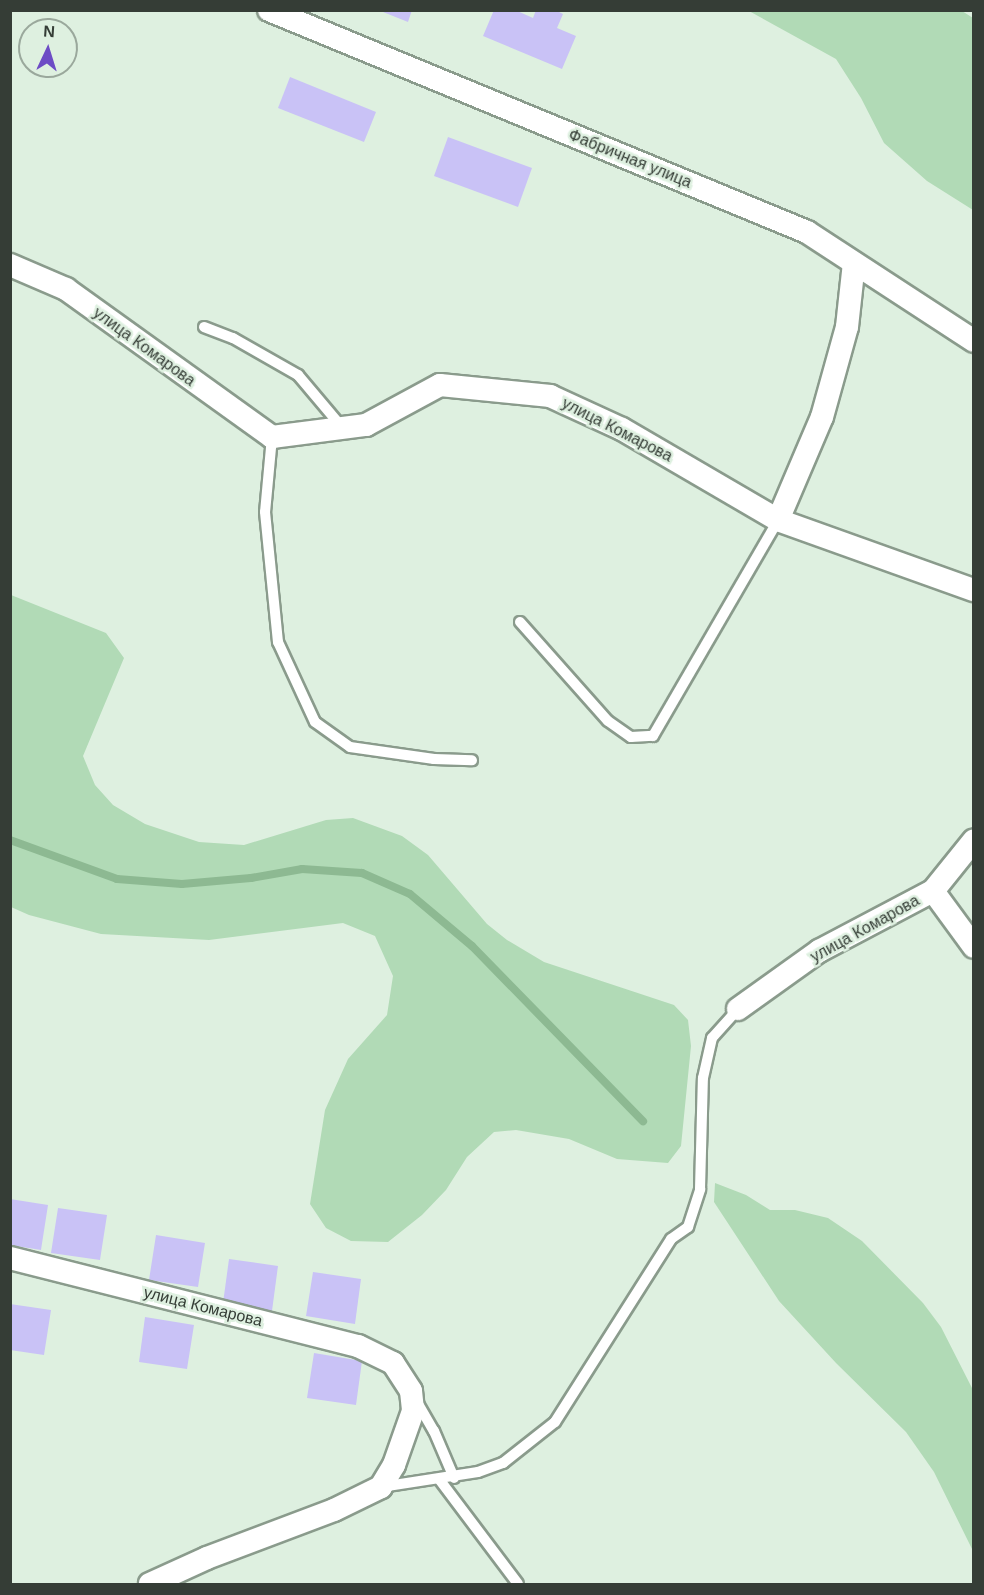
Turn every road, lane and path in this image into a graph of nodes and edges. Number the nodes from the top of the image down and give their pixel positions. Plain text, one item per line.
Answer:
1 (269, 10) edge
2 (854, 263) junction
3 (10, 265) edge
4 (204, 327) dead end
5 (974, 341) edge
6 (341, 426) junction
7 (272, 437) junction
8 (778, 520) junction
9 (974, 590) edge
10 (520, 622) dead end
11 (472, 760) dead end
12 (974, 840) edge
13 (933, 891) junction
14 (974, 946) edge
15 (738, 1009) joint
16 (10, 1258) edge
17 (411, 1391) junction
18 (453, 1478) junction
19 (439, 1479) junction
20 (381, 1487) junction
21 (150, 1584) edge
22 (518, 1584) edge

1 - 2 street, Фабричная улица
2 - 5 street, Фабричная улица
2 - 8 street
3 - 7 street, улица Комарова
4 - 6 lane
6 - 7 street, улица Комарова
6 - 8 street, улица Комарова
7 - 11 lane
8 - 9 street, улица Комарова
8 - 10 lane
12 - 13 street, улица Комарова
13 - 14 street, улица Комарова
13 - 15 street, улица Комарова
15 - 18 lane
16 - 17 street, улица Комарова
17 - 18 lane
17 - 20 street
18 - 19 lane
19 - 20 lane
19 - 22 lane
20 - 21 street

